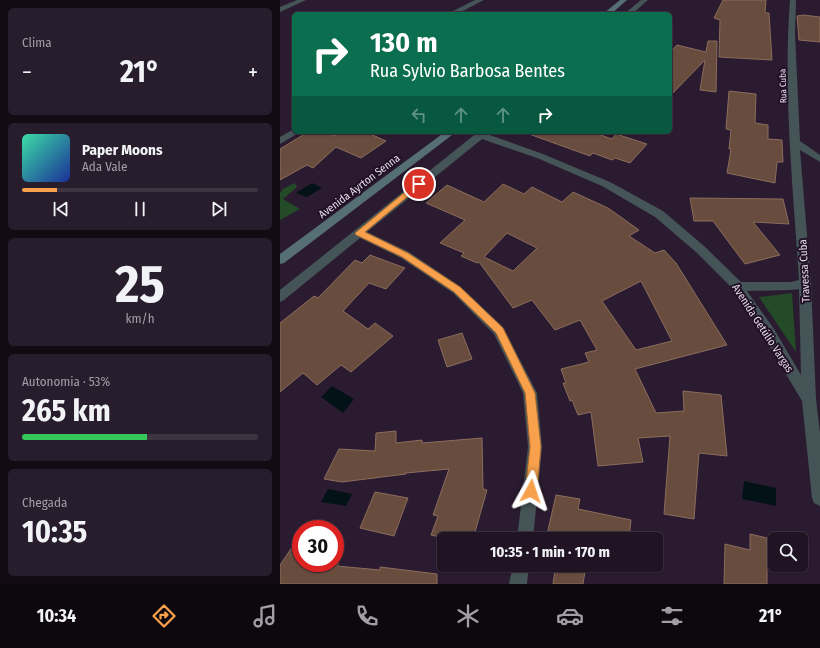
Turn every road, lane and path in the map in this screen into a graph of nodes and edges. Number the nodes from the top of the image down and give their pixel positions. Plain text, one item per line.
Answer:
1 (303, 0) edge
2 (481, 0) edge
3 (624, 0) edge
4 (645, 0) edge
5 (793, 0) edge
6 (280, 10) edge
7 (455, 12) edge
8 (609, 12) edge
9 (630, 12) edge
10 (292, 133) edge
11 (449, 134) edge
12 (482, 134) edge
13 (280, 141) edge
14 (795, 142) junction
15 (820, 159) edge
16 (359, 233) junction
17 (280, 260) edge
18 (805, 283) junction
19 (738, 287) junction
20 (280, 297) edge
21 (809, 400) junction
22 (820, 498) edge
23 (526, 532) edge
24 (520, 572) edge
25 (518, 584) edge

1 - 6 street
2 - 7 street
3 - 8 main road
4 - 9 street
5 - 14 street, Rua Cuba
10 - 13 street
11 - 17 main road, Avenida Ayrton Senna
12 - 16 street
12 - 19 street, Avenida Getúlio Vargas
14 - 15 street
14 - 18 street, Travessa Cuba
16 - 20 street
16 - 23 street
18 - 19 street
18 - 21 street, Travessa Cuba
19 - 21 street, Avenida Getúlio Vargas
21 - 22 street, Avenida Getúlio Vargas
24 - 25 street

